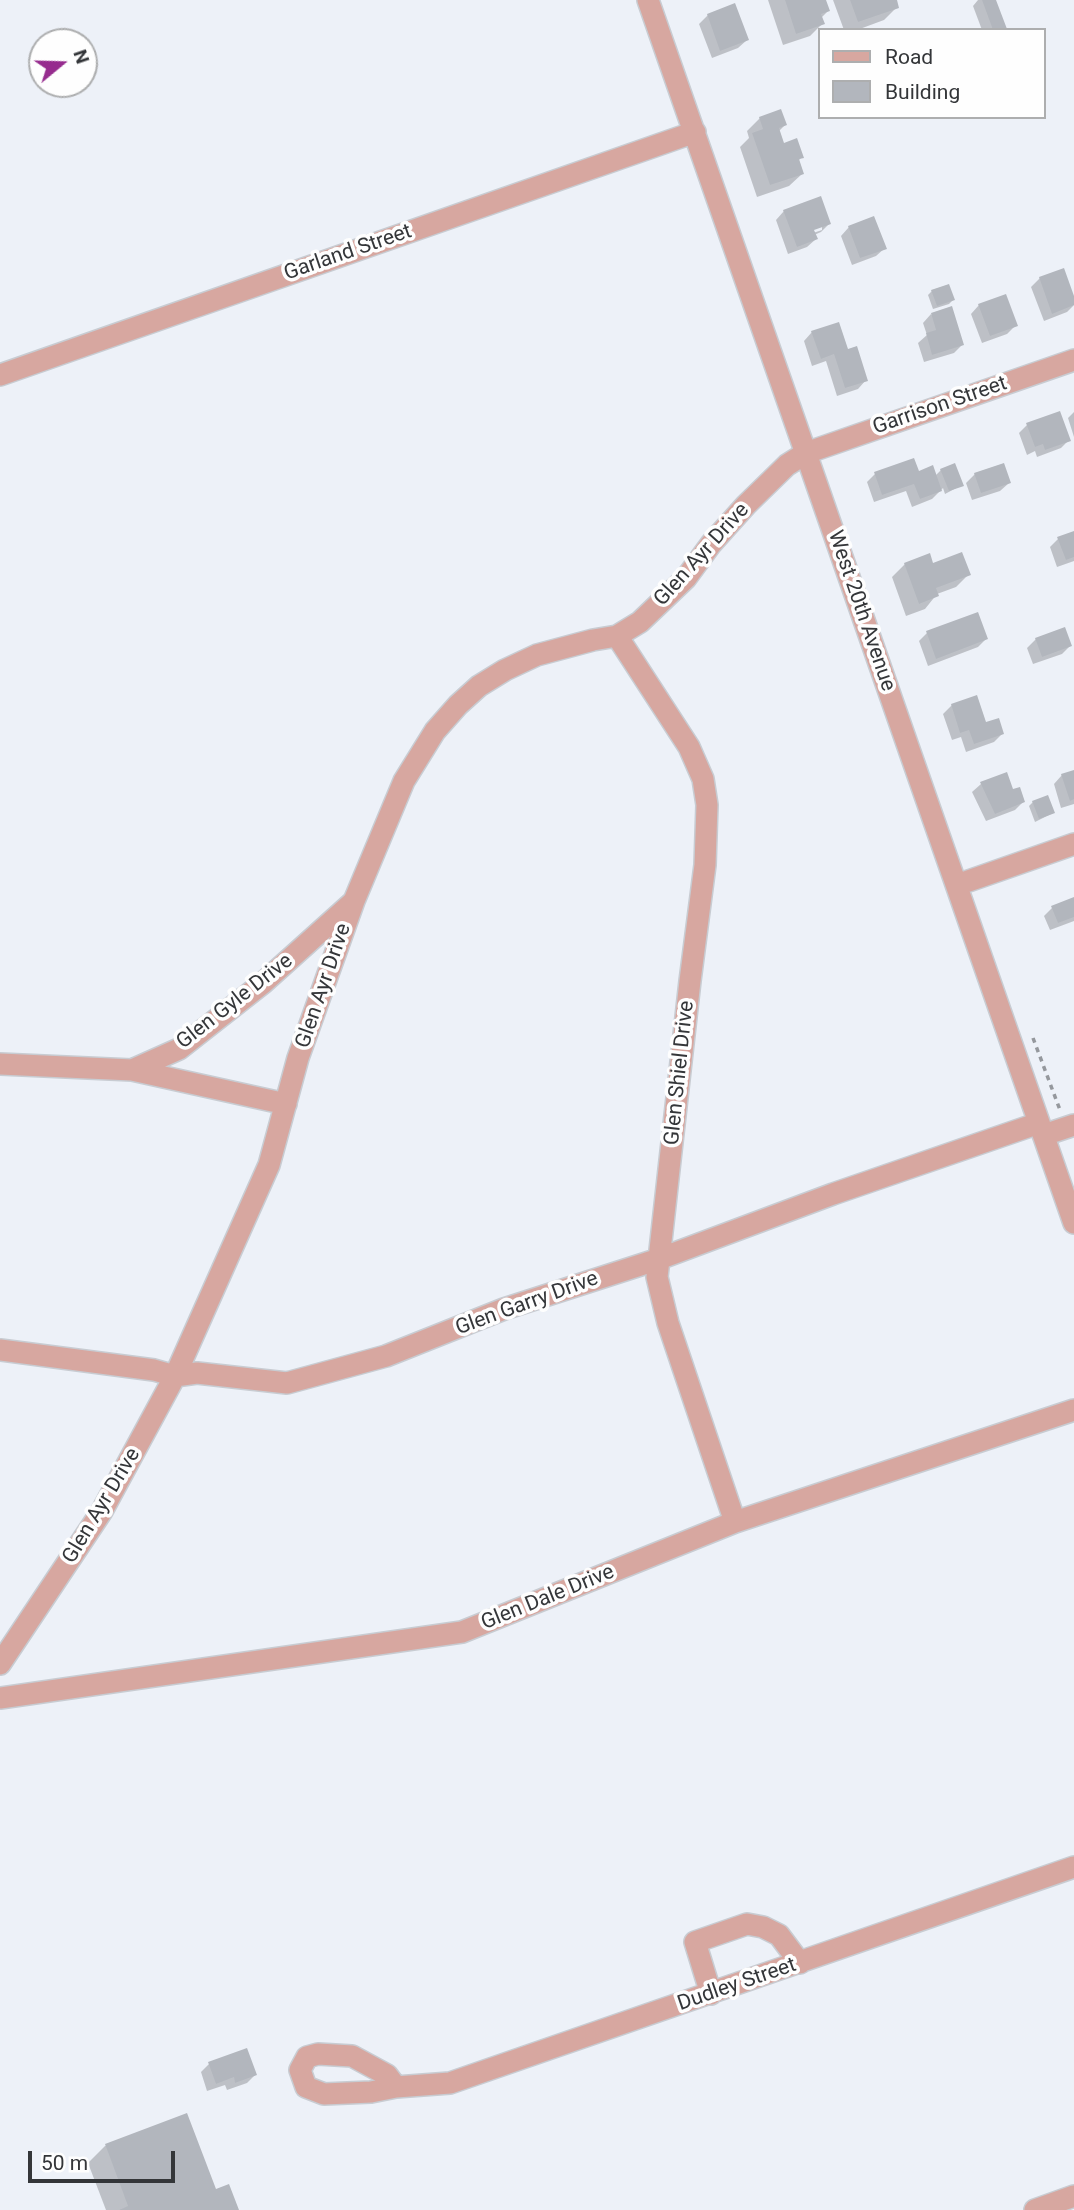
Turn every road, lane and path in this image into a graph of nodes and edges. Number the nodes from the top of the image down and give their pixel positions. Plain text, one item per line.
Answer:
1 (648, 0) edge
2 (695, 132) junction
3 (1074, 360) edge
4 (0, 374) edge
5 (806, 453) junction
6 (617, 636) junction
7 (1074, 844) edge
8 (957, 885) junction
9 (354, 901) junction
10 (0, 1064) edge
11 (132, 1070) junction
12 (286, 1104) junction
13 (1074, 1125) edge
14 (1042, 1129) junction
15 (1070, 1196) edge
16 (1074, 1223) edge
17 (659, 1259) junction
18 (0, 1350) edge
19 (175, 1376) junction
20 (1074, 1410) edge
21 (735, 1522) junction
22 (0, 1664) edge
23 (0, 1698) edge
24 (1074, 1867) edge
25 (800, 1963) junction
26 (711, 1994) junction
27 (396, 2087) dead end
28 (1074, 2196) edge
29 (1035, 2210) edge

1 - 2 street, West 20th Avenue
2 - 4 street, Garland Street
2 - 5 street, West 20th Avenue
3 - 5 street, Garrison Street
5 - 6 street, Glen Ayr Drive
5 - 8 street, West 20th Avenue
6 - 9 street, Glen Ayr Drive
6 - 17 street, Glen Shiel Drive
7 - 8 street
8 - 14 street, West 20th Avenue
9 - 11 street, Glen Gyle Drive
9 - 12 street, Glen Ayr Drive
10 - 11 street
11 - 12 street, Glen Gyle Drive
12 - 19 street, Glen Ayr Drive
13 - 14 street, Glen Garry Drive
14 - 15 street, West 20th Avenue
14 - 17 street, Glen Garry Drive
15 - 16 street, West 20th Avenue
17 - 19 street, Glen Garry Drive
17 - 21 street, Glen Shiel Drive
18 - 19 street, Glen Garry Drive
19 - 22 street, Glen Ayr Drive
20 - 21 street, Glen Dale Drive
21 - 23 street, Glen Dale Drive
24 - 25 street, Dudley Street
25 - 26 street, Dudley Street
25 - 26 street
26 - 27 street, Dudley Street
28 - 29 street

